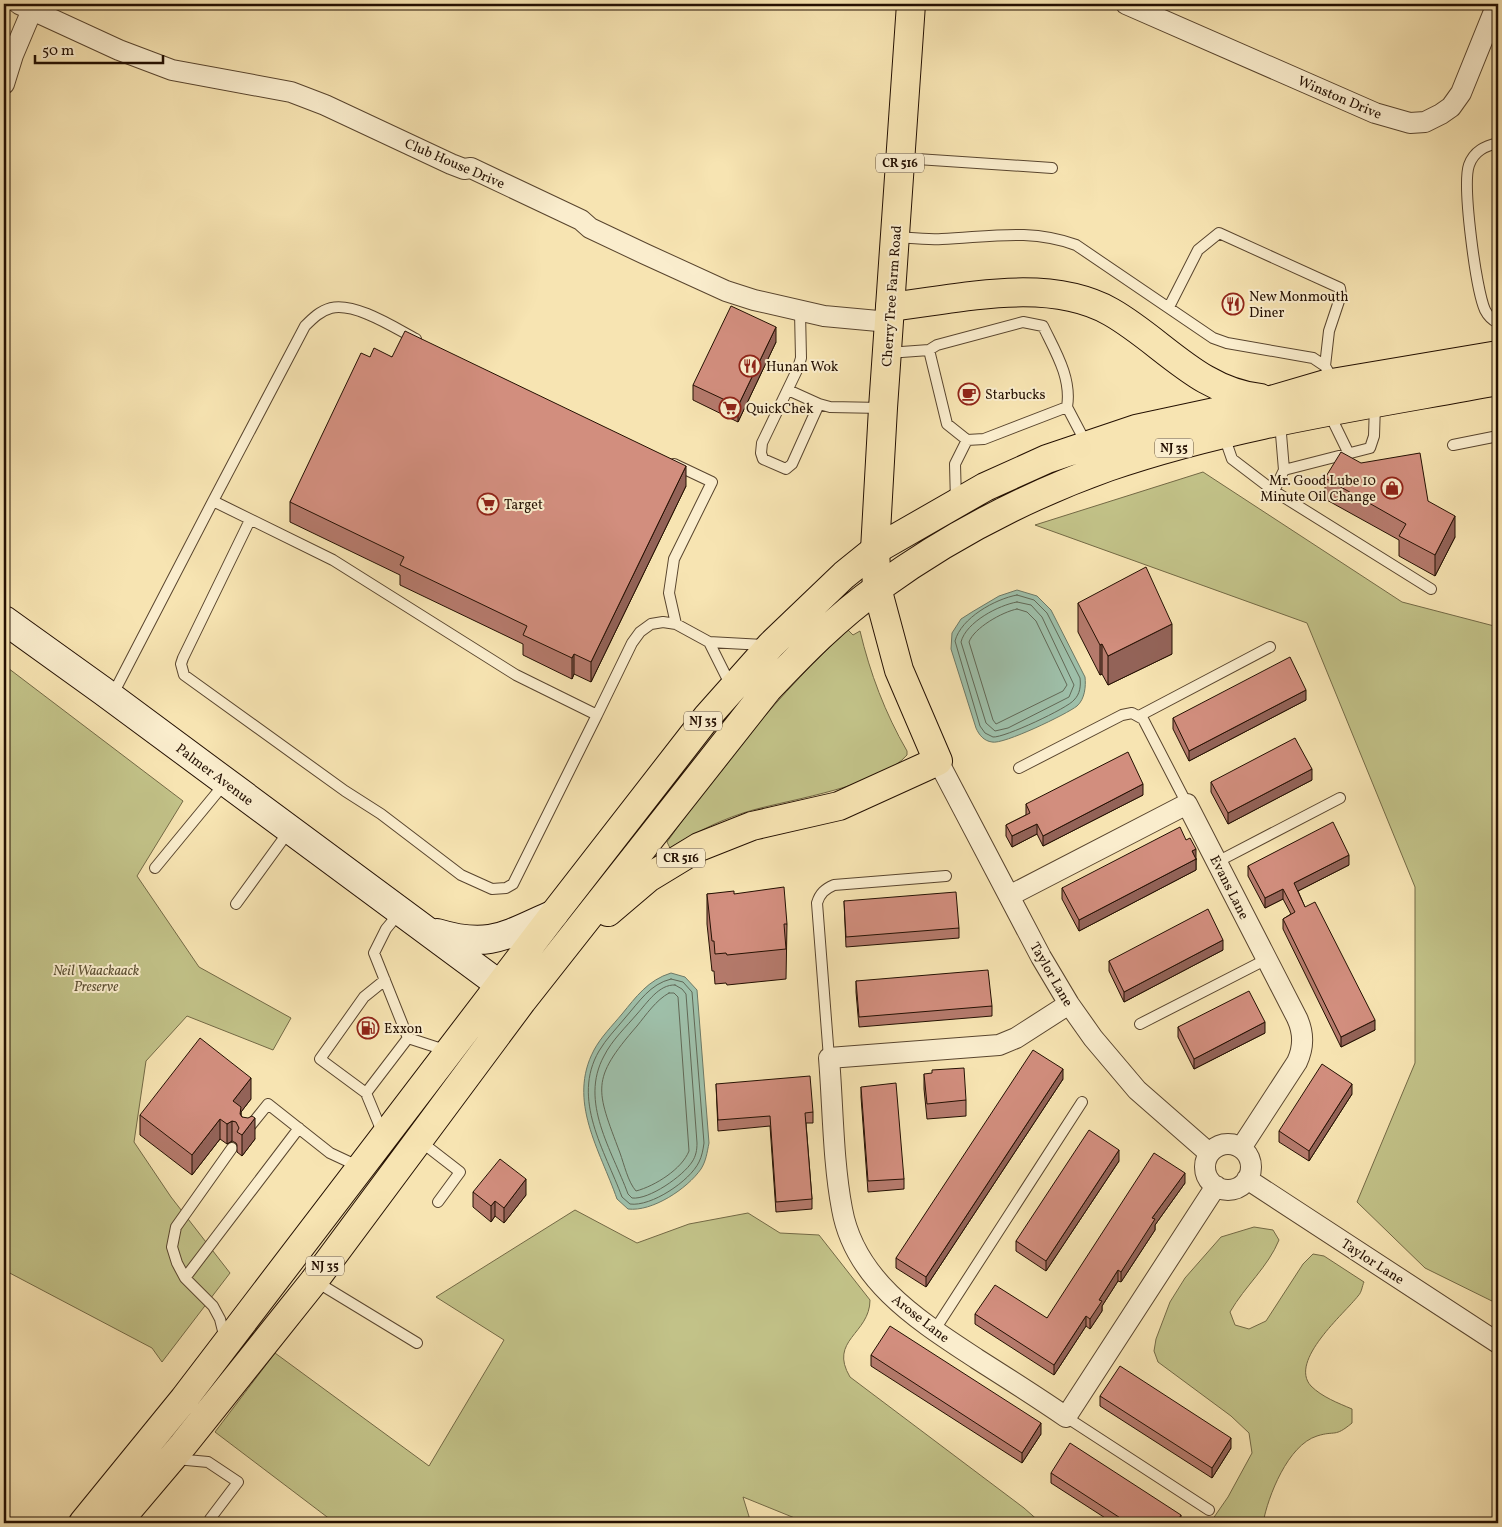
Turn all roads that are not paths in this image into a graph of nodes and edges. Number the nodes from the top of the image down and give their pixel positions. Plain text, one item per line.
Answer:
1 (911, 4) edge
2 (1126, 4) edge
3 (1497, 4) edge
4 (26, 7) edge
5 (1160, 11) edge
6 (4, 84) edge
7 (1498, 143) edge
8 (901, 158) junction
9 (1052, 168) dead end
10 (895, 237) junction
11 (1169, 307) junction
12 (800, 312) junction
13 (890, 314) junction
14 (1498, 323) edge
15 (426, 344) edge
16 (929, 350) junction
17 (887, 353) junction
18 (1498, 360) edge
19 (1330, 374) junction
20 (788, 390) junction
21 (820, 404) junction
22 (1376, 404) junction
23 (1067, 406) junction
24 (883, 408) junction
25 (1276, 411) junction
26 (1328, 412) junction
27 (1224, 436) junction
28 (1498, 436) edge
29 (966, 440) junction
30 (1453, 445) dead end
31 (1087, 446) junction
32 (1349, 454) junction
33 (667, 461) edge
34 (1284, 470) junction
35 (1274, 491) junction
36 (213, 501) junction
37 (956, 502) junction
38 (250, 520) junction
39 (875, 550) junction
40 (877, 588) junction
41 (1431, 589) dead end
42 (4, 620) edge
43 (676, 624) junction
44 (710, 642) junction
45 (771, 645) junction
46 (1270, 647) dead end
47 (732, 689) junction
48 (112, 697) junction
49 (597, 715) junction
50 (1139, 716) junction
51 (938, 761) junction
52 (1019, 768) dead end
53 (225, 782) junction
54 (1340, 798) dead end
55 (1187, 804) junction
56 (289, 830) junction
57 (1217, 862) junction
58 (155, 868) dead end
59 (946, 876) dead end
60 (1009, 896) junction
61 (236, 904) dead end
62 (400, 912) junction
63 (554, 914) junction
64 (426, 930) junction
65 (563, 950) junction
66 (1267, 959) junction
67 (385, 980) junction
68 (500, 985) junction
69 (522, 1001) junction
70 (1069, 1004) junction
71 (1140, 1024) dead end
72 (408, 1038) junction
73 (449, 1051) junction
74 (829, 1058) junction
75 (366, 1093) junction
76 (1082, 1102) dead end
77 (299, 1128) junction
78 (246, 1132) edge
79 (384, 1137) junction
80 (420, 1141) junction
81 (232, 1148) dead end
82 (1242, 1148) junction
83 (1209, 1154) junction
84 (361, 1168) junction
85 (1247, 1179) junction
86 (1216, 1186) junction
87 (438, 1202) dead end
88 (185, 1278) junction
89 (314, 1281) junction
90 (934, 1330) junction
91 (416, 1343) dead end
92 (1498, 1344) edge
93 (225, 1346) junction
94 (1066, 1417) junction
95 (163, 1468) junction
96 (1209, 1510) dead end
97 (210, 1519) dead end
98 (83, 1523) edge
99 (117, 1523) edge
100 (133, 1523) edge

1 - 8 main road, Cherry Tree Farm Road / CR 516
2 - 5 street, Winston Drive
3 - 5 street, Winston Drive
4 - 6 street
4 - 12 street, Club House Drive
7 - 14 lane
8 - 9 lane
8 - 10 main road, Cherry Tree Farm Road / CR 516
10 - 11 lane
10 - 13 main road, Cherry Tree Farm Road / CR 516
11 - 19 lane
11 - 19 lane
12 - 13 street, Club House Drive
12 - 20 lane
13 - 17 main road, Cherry Tree Farm Road / CR 516
13 - 25 main road
15 - 36 lane
16 - 17 lane
16 - 23 lane
16 - 29 lane
17 - 24 main road, Cherry Tree Farm Road / CR 516
18 - 19 main road, NJ 35
18 - 22 main road, NJ 35
19 - 25 main road, NJ 35
20 - 21 lane
20 - 21 lane
21 - 24 lane
22 - 26 main road, NJ 35
22 - 32 lane
23 - 29 lane
23 - 31 lane
24 - 39 main road, Cherry Tree Farm Road / CR 516
25 - 26 main road, NJ 35
25 - 27 main road, NJ 35
25 - 31 main road, NJ 35
25 - 34 lane
26 - 32 lane
27 - 35 lane
27 - 40 main road, NJ 35
28 - 30 lane
29 - 37 lane
31 - 37 main road, NJ 35
32 - 34 lane
33 - 43 lane
34 - 35 lane
35 - 41 lane
36 - 38 lane
36 - 48 lane
37 - 39 main road, NJ 35
38 - 49 lane
38 - 49 lane
39 - 40 main road, Cherry Tree Farm Road / CR 516
39 - 45 main road, NJ 35
40 - 51 main road, CR 516
40 - 65 main road, NJ 35
42 - 48 street, Palmer Avenue
43 - 44 lane
43 - 49 lane
44 - 45 lane
44 - 47 lane
45 - 47 main road, NJ 35
46 - 50 lane
47 - 63 main road, NJ 35
48 - 53 street, Palmer Avenue
50 - 52 lane
50 - 55 lane
51 - 60 street, Taylor Lane
51 - 65 main road, CR 516
53 - 56 street, Palmer Avenue
53 - 58 lane
54 - 57 lane
55 - 57 street, Evans Lane
55 - 60 street
56 - 61 lane
56 - 62 street, Palmer Avenue
57 - 66 street, Evans Lane
59 - 74 lane
60 - 70 street, Taylor Lane
62 - 64 street, Palmer Avenue
62 - 67 lane
63 - 64 street, Palmer Avenue
63 - 68 main road, NJ 35
64 - 68 street, Palmer Avenue
65 - 69 main road, NJ 35
66 - 71 lane
66 - 82 street, Evans Lane
67 - 72 lane
67 - 75 lane
68 - 69 street, Palmer Avenue
68 - 73 main road, NJ 35
69 - 80 main road, NJ 35
70 - 74 street
70 - 83 street, Taylor Lane
72 - 73 lane
72 - 75 lane
73 - 79 main road, NJ 35
74 - 90 street, Arose Lane
75 - 79 lane
76 - 90 lane
77 - 78 lane
77 - 84 lane
77 - 88 lane
79 - 84 main road, NJ 35
80 - 87 lane
80 - 89 main road, NJ 35
81 - 88 lane
82 - 83 street
82 - 85 street
83 - 86 street
84 - 93 main road, NJ 35
85 - 86 street
85 - 92 street, Taylor Lane
86 - 94 street
88 - 93 lane
89 - 91 lane
89 - 95 main road, NJ 35
90 - 94 street, Arose Lane
93 - 98 main road, NJ 35
94 - 96 lane
95 - 97 lane
95 - 99 main road, NJ 35
95 - 100 main road

